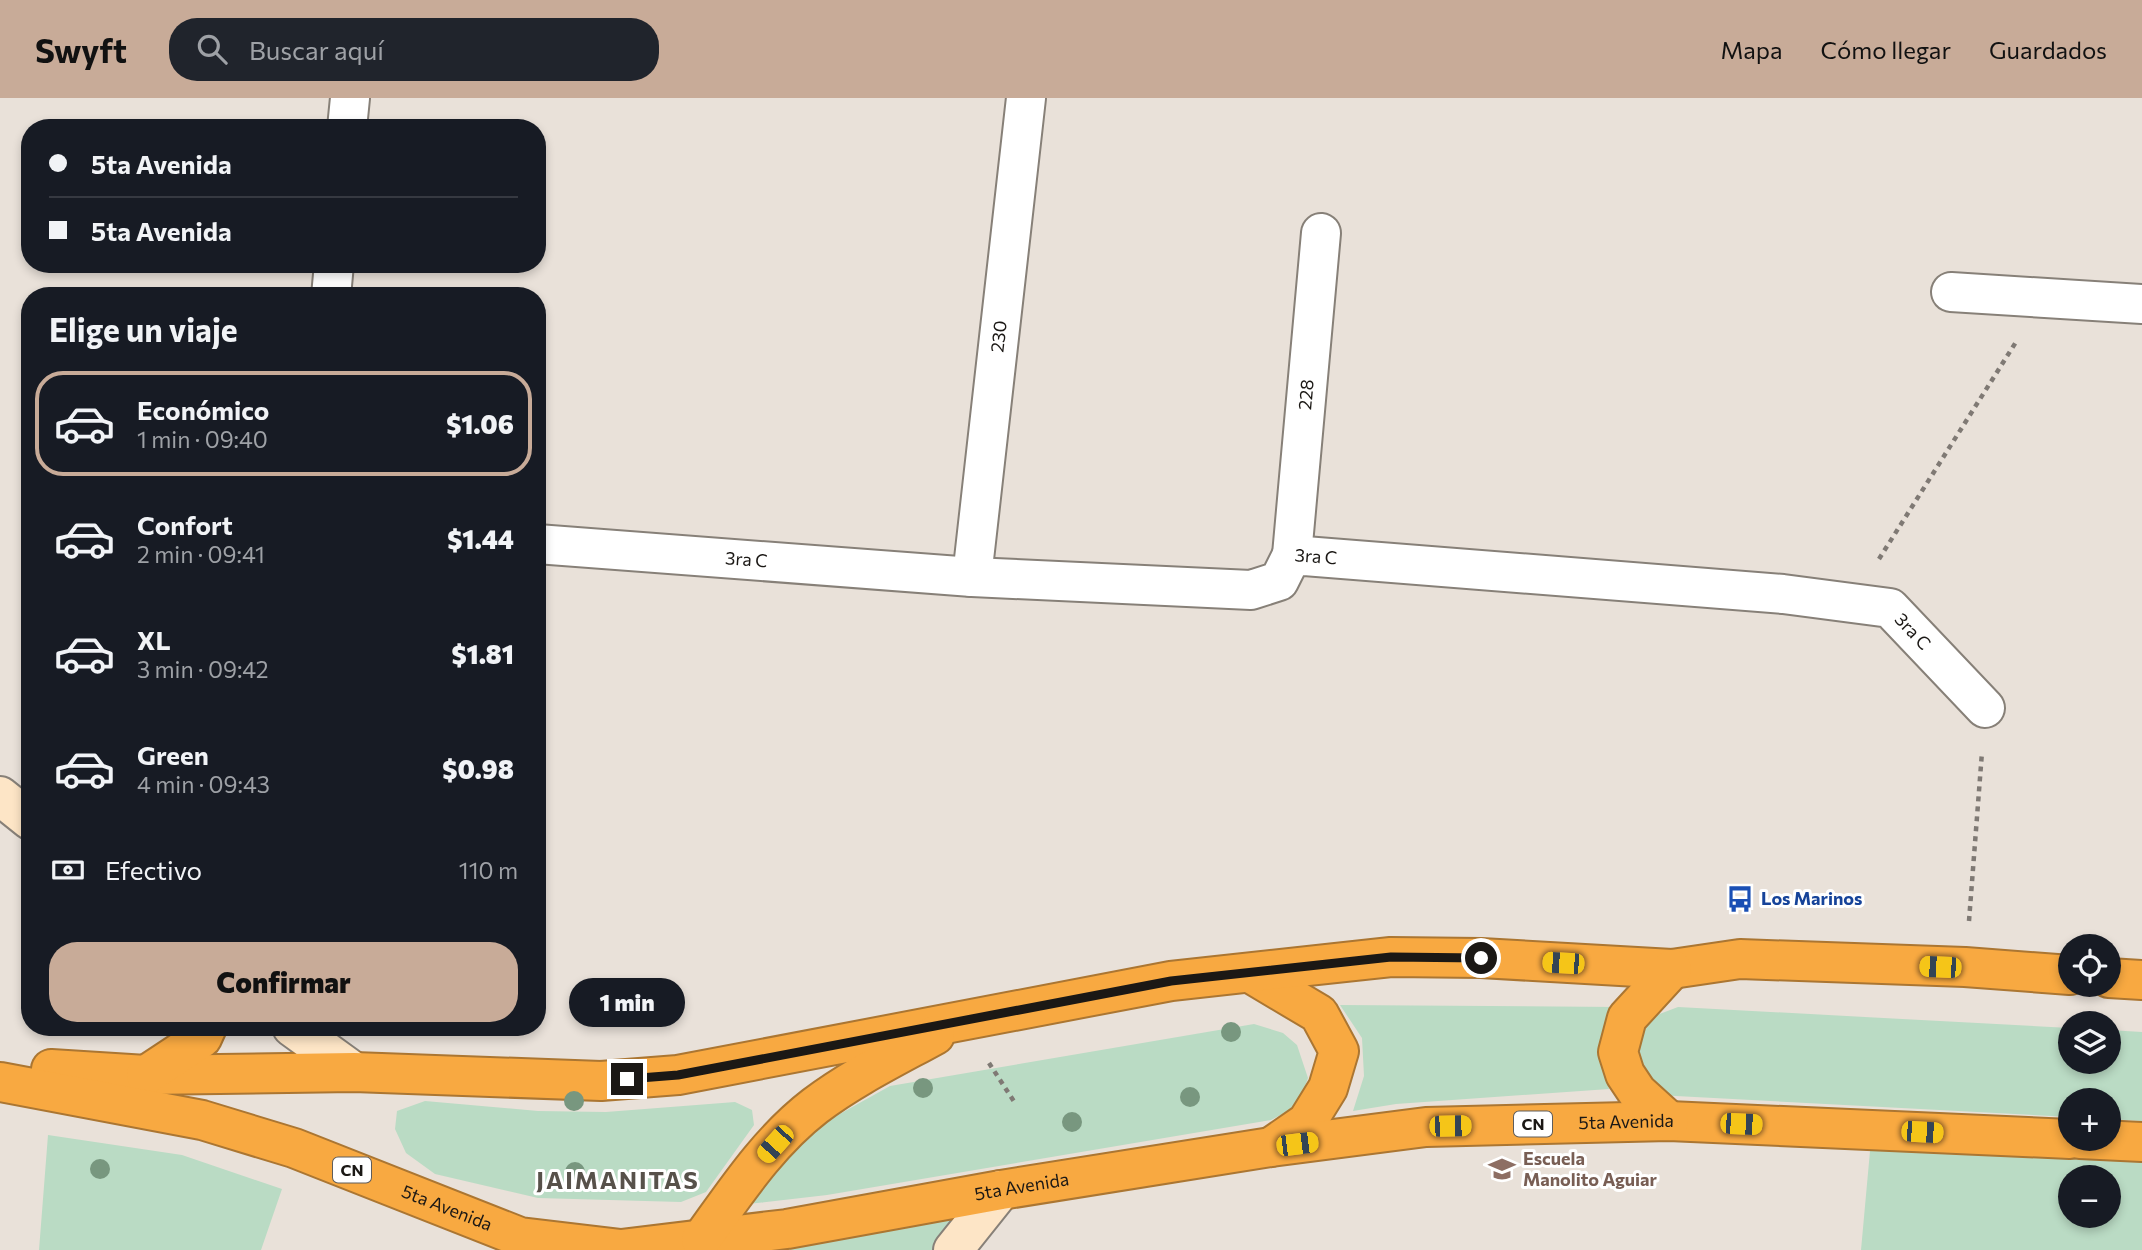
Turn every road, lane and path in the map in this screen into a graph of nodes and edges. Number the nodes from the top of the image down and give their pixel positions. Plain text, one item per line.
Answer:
1 (350, 98) edge
2 (1026, 98) edge
3 (348, 119) edge
4 (1321, 233) dead end
5 (1951, 292) dead end
6 (2043, 299) junction
7 (2142, 304) edge
8 (546, 545) edge
9 (1293, 555) junction
10 (972, 577) junction
11 (1851, 603) junction
12 (1985, 708) joint
13 (0, 796) edge
14 (21, 813) edge
15 (1965, 967) junction
16 (1672, 969) junction
17 (1250, 973) junction
18 (2058, 974) edge
19 (2121, 979) edge
20 (2142, 980) edge
21 (961, 1020) junction
22 (203, 1036) edge
23 (304, 1036) edge
24 (0, 1066) edge
25 (354, 1072) junction
26 (146, 1076) junction
27 (0, 1082) edge
28 (1670, 1121) junction
29 (2058, 1138) edge
30 (2121, 1141) edge
31 (2142, 1142) edge
32 (1271, 1147) junction
33 (1001, 1190) junction
34 (526, 1244) edge
35 (698, 1245) edge
36 (953, 1250) edge

1 - 3 street
2 - 10 street, 230
4 - 9 street, 228
5 - 6 street
6 - 7 street
6 - 11 path
8 - 10 street, 3ra C
9 - 10 street, 3ra C
9 - 11 street, 3ra C
11 - 12 street, 3ra C
12 - 15 path
13 - 14 street
15 - 16 highway
15 - 18 highway
16 - 17 highway
16 - 28 highway
17 - 21 highway
17 - 32 highway
19 - 20 highway
21 - 25 highway
21 - 35 highway
22 - 26 highway
23 - 25 street
24 - 26 highway
25 - 26 highway
27 - 34 highway, 5ta Avenida / CN
28 - 29 highway, 5ta Avenida / CN
28 - 32 highway, 5ta Avenida / CN
30 - 31 highway
32 - 33 highway, 5ta Avenida / CN
33 - 35 highway, 5ta Avenida / CN
33 - 36 street
34 - 35 highway, 5ta Avenida / CN

